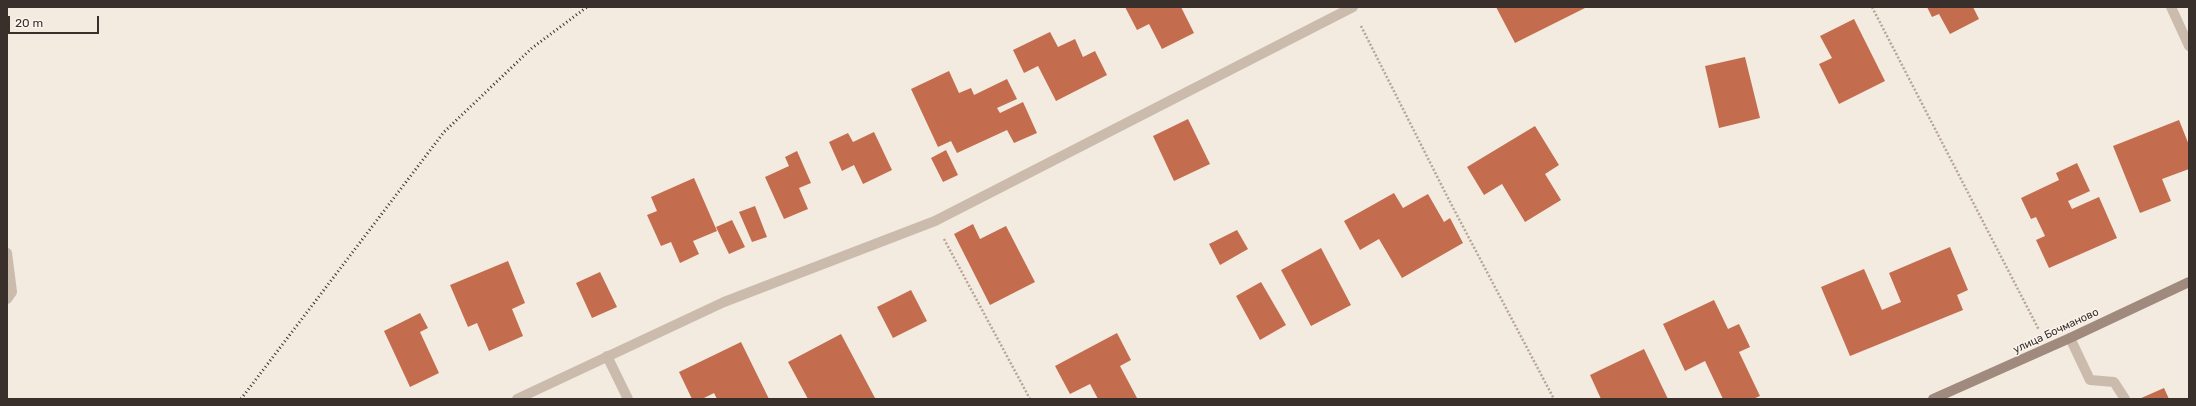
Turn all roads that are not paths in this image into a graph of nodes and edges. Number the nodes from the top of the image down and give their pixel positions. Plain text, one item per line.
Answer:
1 (1352, 7) edge
2 (2171, 7) edge
3 (2189, 46) edge
4 (7, 253) edge
5 (2189, 282) edge
6 (7, 299) edge
7 (2070, 338) junction
8 (607, 356) junction
9 (1945, 396) edge
10 (517, 399) edge
11 (628, 399) edge
12 (1933, 399) edge
13 (2125, 399) edge

1 - 8 street
2 - 3 street
4 - 6 street
5 - 7 main road, улица Бочманово
7 - 9 main road, улица Бочманово
7 - 13 street
8 - 10 street
8 - 11 street
9 - 12 main road, улица Бочманово

